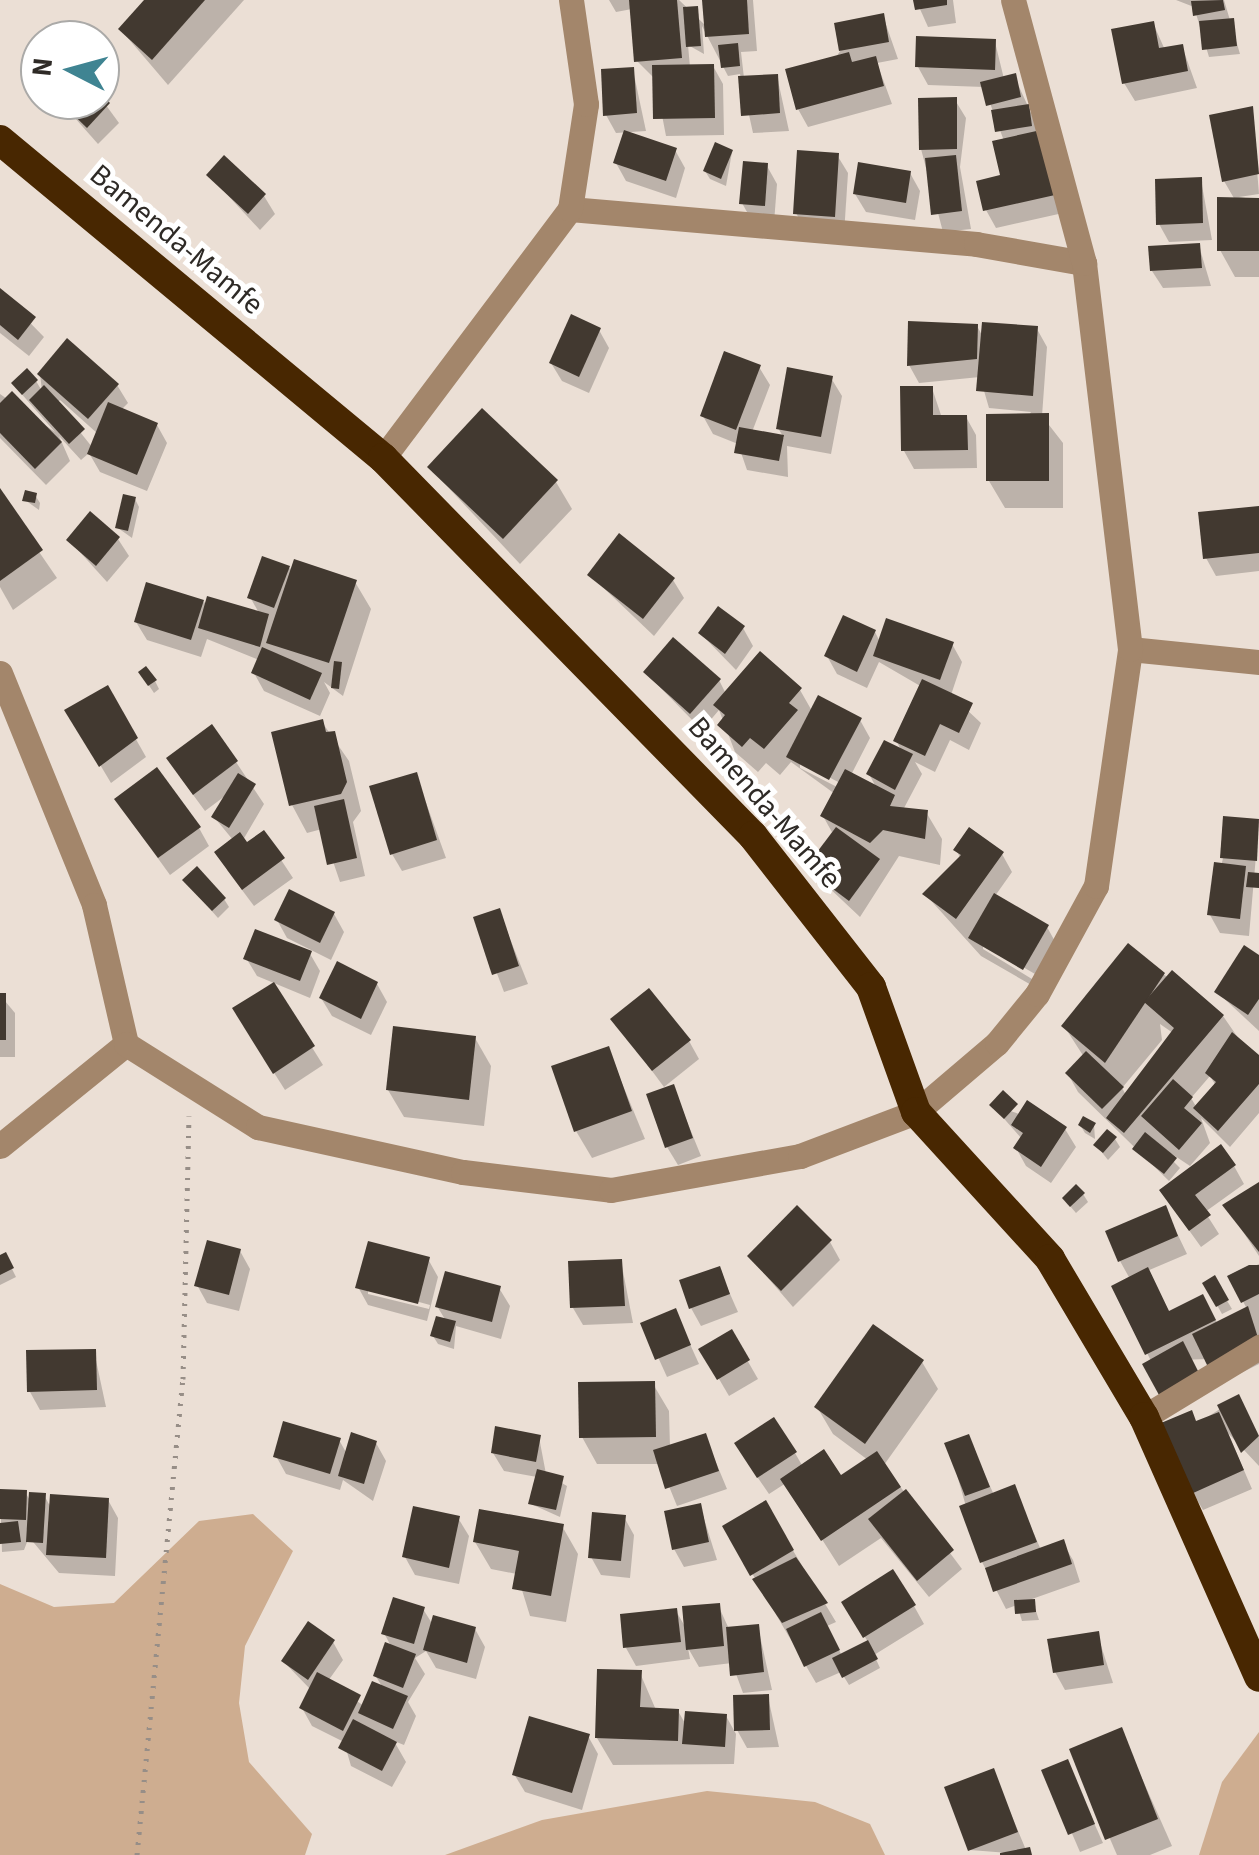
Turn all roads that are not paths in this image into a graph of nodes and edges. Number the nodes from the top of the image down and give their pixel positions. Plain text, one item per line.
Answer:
1 (571, 0) edge
2 (1013, 0) edge
3 (0, 140) edge
4 (570, 209) junction
5 (1084, 263) junction
6 (382, 458) junction
7 (1130, 649) junction
8 (1259, 662) edge
9 (0, 673) edge
10 (126, 1044) junction
11 (916, 1112) junction
12 (0, 1146) edge
13 (1259, 1347) edge
14 (1144, 1418) junction
15 (1259, 1677) edge

1 - 4 street
2 - 5 street
3 - 6 highway, Bamenda-Mamfe
4 - 5 street
4 - 6 street
5 - 7 street
6 - 11 highway, Bamenda-Mamfe
7 - 8 street
7 - 11 street
9 - 10 street
10 - 11 street
10 - 12 street
11 - 14 highway, Bamenda-Mamfe
13 - 14 street
14 - 15 highway, Bamenda-Mamfe

